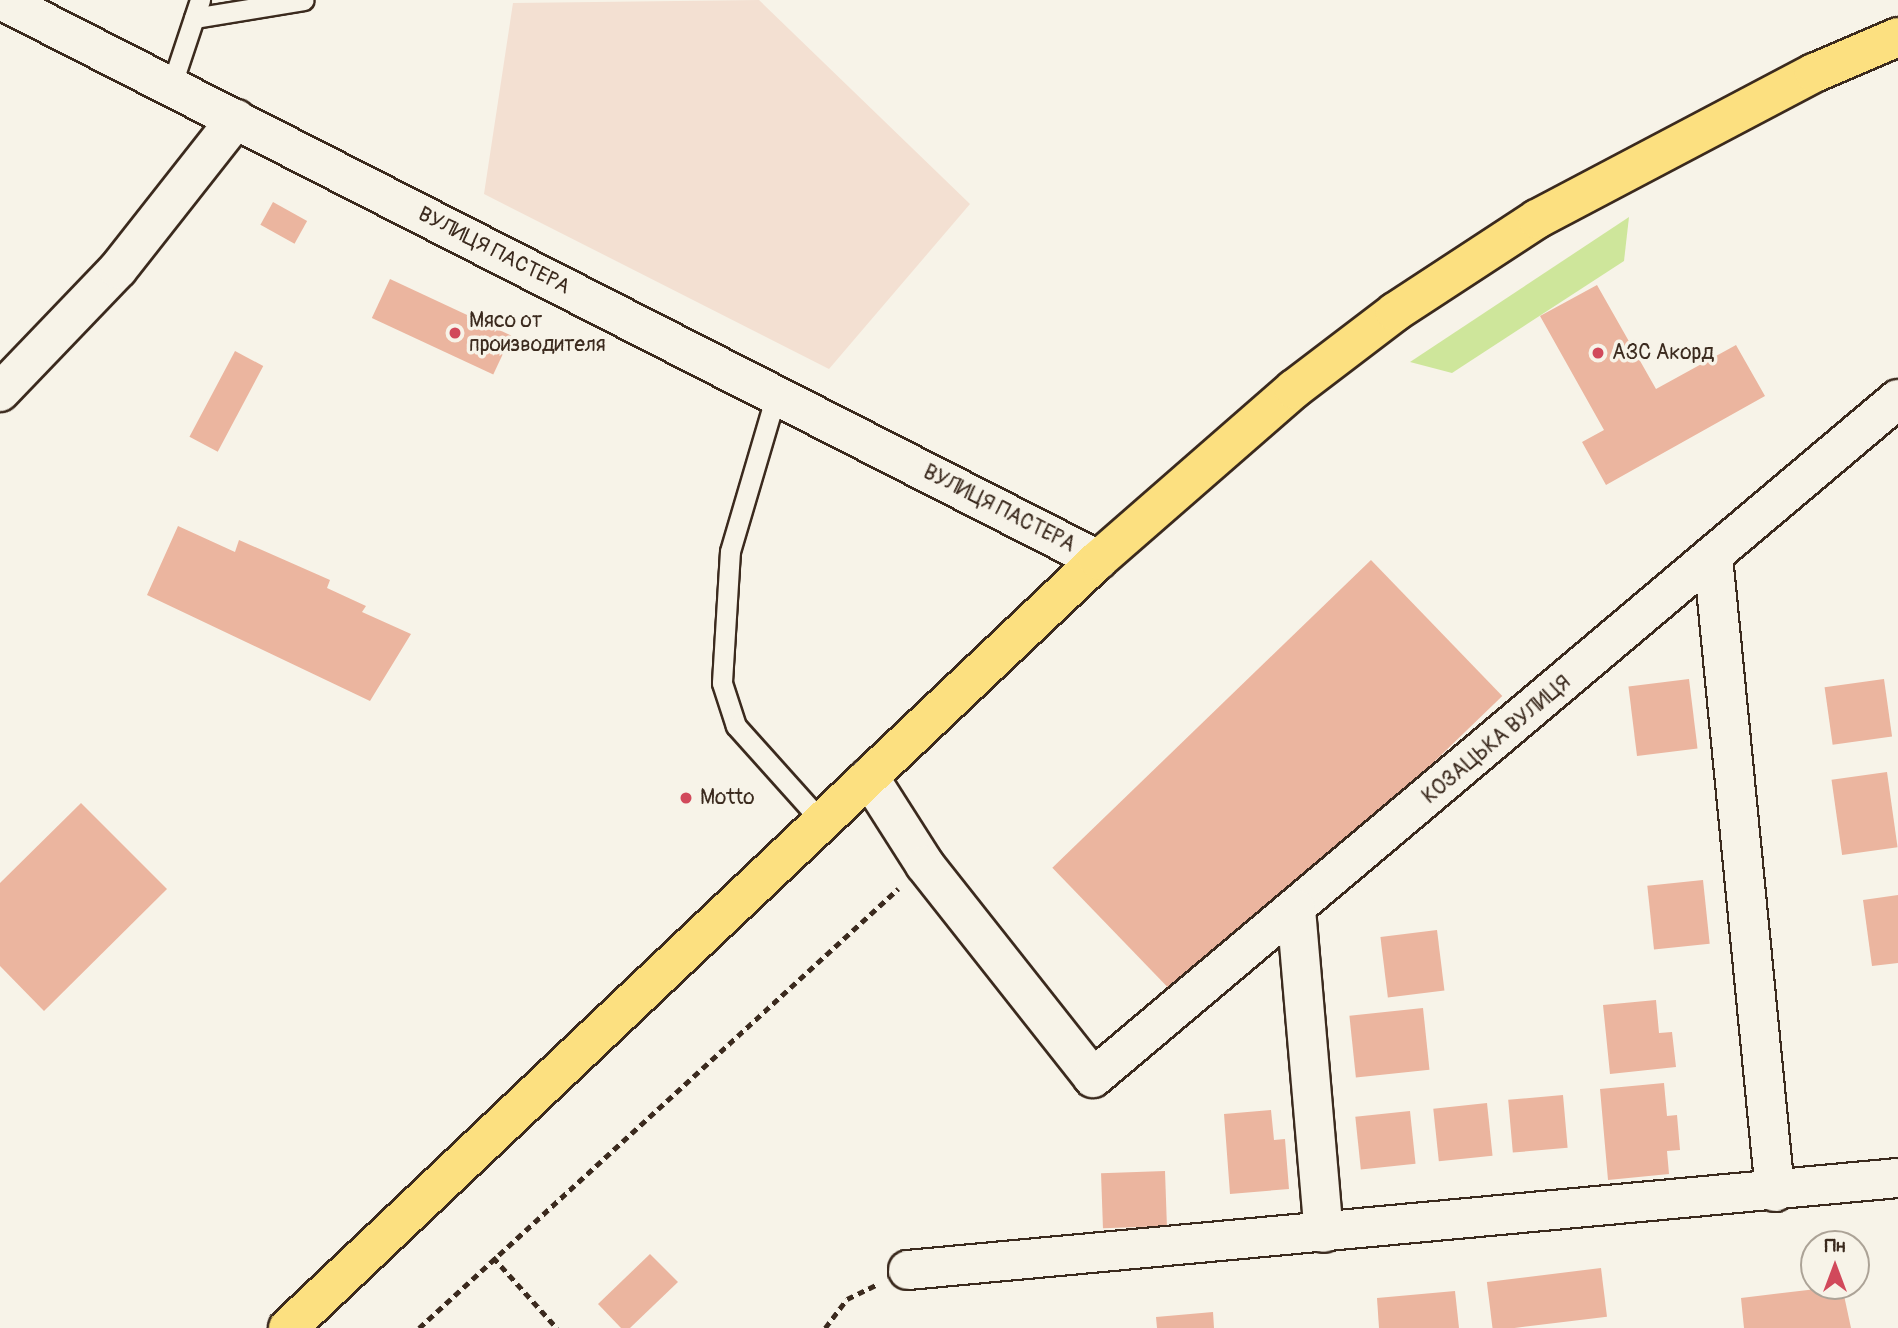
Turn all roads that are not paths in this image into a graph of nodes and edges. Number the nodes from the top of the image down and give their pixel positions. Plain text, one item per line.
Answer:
1 (1, 0) edge
2 (304, 0) edge
3 (197, 9) edge
4 (1898, 37) edge
5 (171, 87) junction
6 (236, 120) junction
7 (0, 392) edge
8 (776, 395) junction
9 (1898, 399) edge
10 (1713, 557) junction
11 (1098, 560) junction
12 (869, 776) junction
13 (822, 822) junction
14 (1296, 909) junction
15 (1898, 1178) edge
16 (1775, 1192) junction
17 (1324, 1233) junction
18 (908, 1270) road end
19 (289, 1328) edge

1 - 5 street, ВУЛИЦЯ ПАСТЕРА
2 - 3 lane
3 - 5 lane
4 - 11 highway
5 - 6 street, ВУЛИЦЯ ПАСТЕРА
6 - 7 street
6 - 8 street, ВУЛИЦЯ ПАСТЕРА
8 - 11 street, ВУЛИЦЯ ПАСТЕРА
8 - 13 lane
9 - 10 street, КОЗАЦЬКА ВУЛИЦЯ
10 - 14 street, КОЗАЦЬКА ВУЛИЦЯ
10 - 16 street
11 - 12 highway
12 - 13 highway
12 - 14 street, КОЗАЦЬКА ВУЛИЦЯ
13 - 19 highway
14 - 17 street
15 - 16 street
16 - 17 street
17 - 18 street

